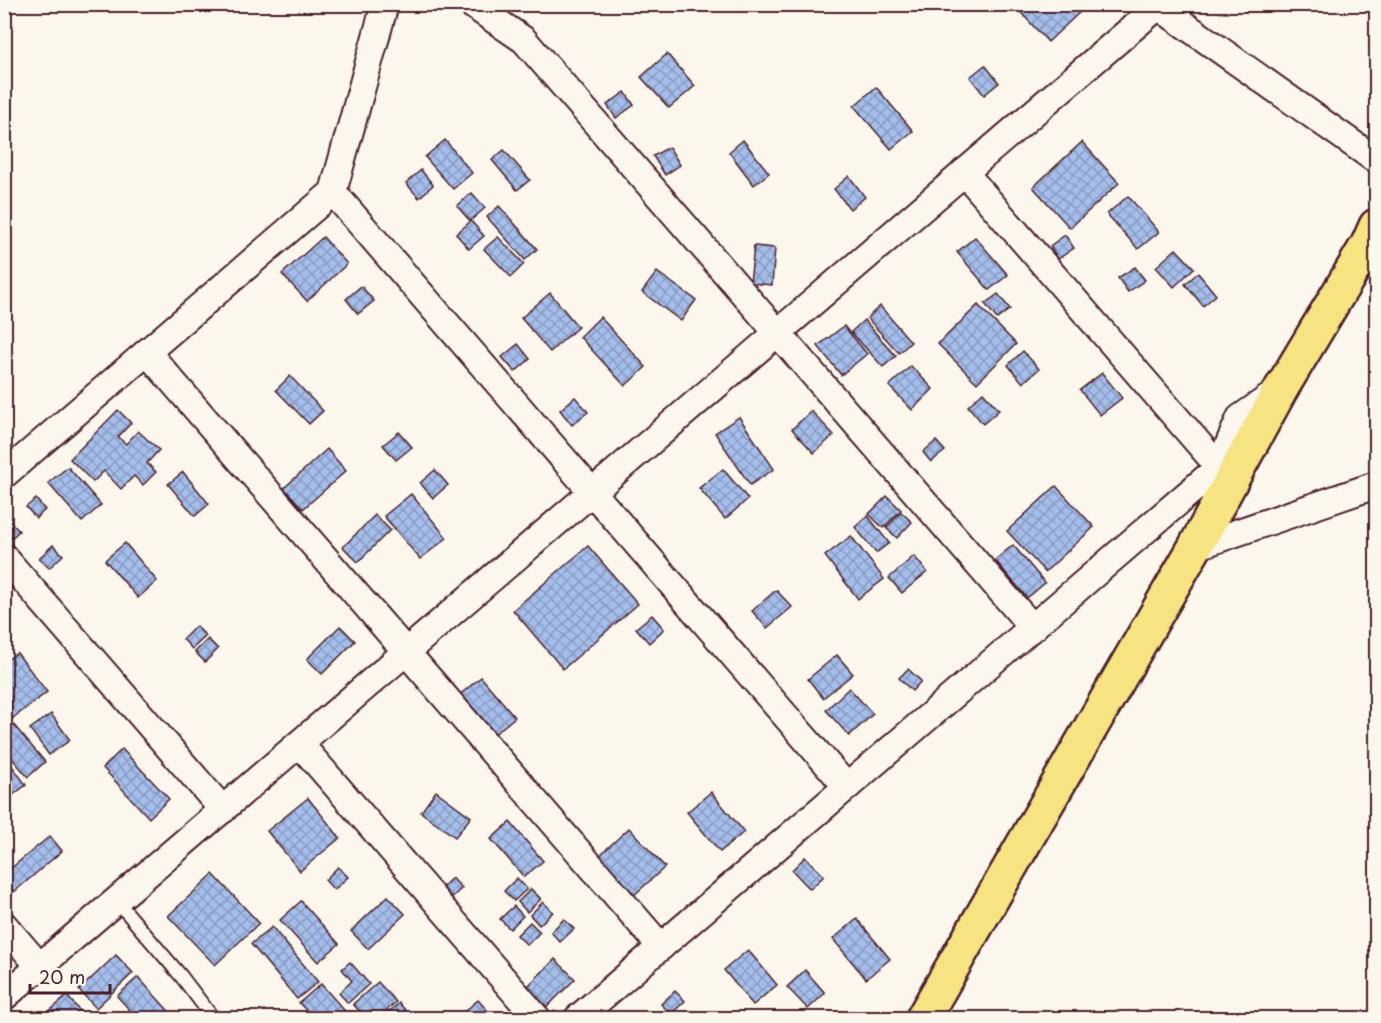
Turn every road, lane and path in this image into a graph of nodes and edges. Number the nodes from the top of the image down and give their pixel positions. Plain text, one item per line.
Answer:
1 (385, 4) edge
2 (471, 4) edge
3 (1156, 6) edge
4 (1377, 160) edge
5 (964, 172) junction
6 (333, 192) junction
7 (1377, 226) edge
8 (778, 333) junction
9 (147, 352) junction
10 (1281, 389) junction
11 (1219, 467) junction
12 (4, 475) edge
13 (1377, 484) edge
14 (592, 492) junction
15 (1195, 547) junction
16 (4, 557) edge
17 (1033, 628) junction
18 (406, 652) junction
19 (300, 744) junction
20 (847, 787) junction
21 (222, 810) junction
22 (117, 901) junction
23 (4, 925) edge
24 (661, 947) junction
25 (40, 967) junction
26 (4, 997) edge
27 (213, 1018) edge
28 (537, 1018) edge
29 (578, 1018) edge
30 (923, 1018) edge

1 - 6 street
2 - 8 street
3 - 4 street
3 - 5 street
5 - 8 street
5 - 11 street
6 - 9 street
6 - 14 street
7 - 10 main road
8 - 14 street
8 - 17 street
9 - 12 street
9 - 18 street
10 - 11 street
10 - 15 main road
11 - 17 street
13 - 15 street
14 - 18 street
14 - 20 street
15 - 30 main road
16 - 21 street
17 - 20 street
18 - 19 street
18 - 24 street
19 - 21 street
19 - 28 street
20 - 24 street
21 - 22 street
22 - 25 street
22 - 27 lane
23 - 25 street
24 - 29 street
25 - 26 street

